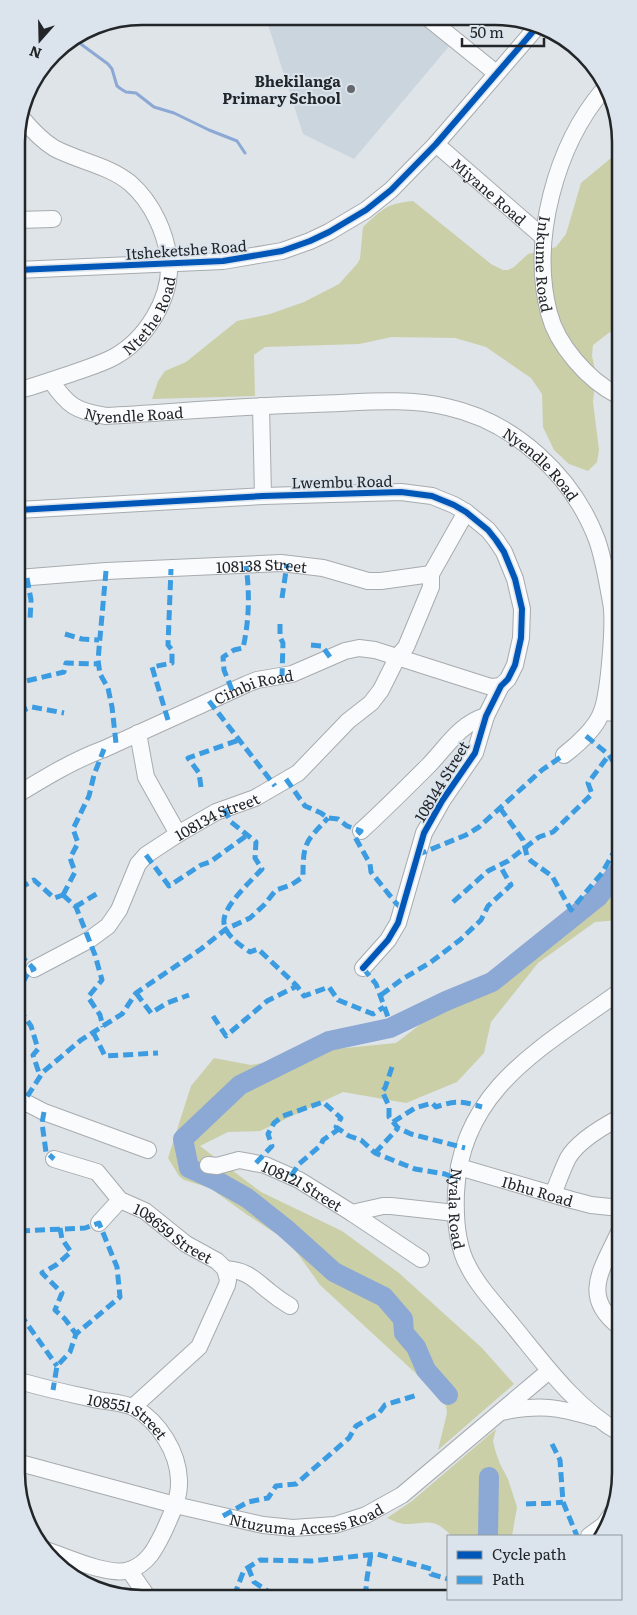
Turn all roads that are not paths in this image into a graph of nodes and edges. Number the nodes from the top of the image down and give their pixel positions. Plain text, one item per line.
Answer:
1 (437, 25) edge
2 (533, 31) edge
3 (496, 73) junction
4 (601, 93) edge
5 (27, 124) edge
6 (436, 144) junction
7 (53, 219) dead end
8 (25, 220) edge
9 (543, 237) junction
10 (169, 264) junction
11 (25, 270) edge
12 (51, 381) junction
13 (25, 389) edge
14 (612, 392) edge
15 (261, 406) junction
16 (263, 496) junction
17 (25, 510) edge
18 (466, 512) junction
19 (431, 574) junction
20 (25, 577) edge
21 (398, 656) junction
22 (501, 686) junction
23 (610, 713) edge
24 (486, 716) junction
25 (138, 733) junction
26 (564, 755) dead end
27 (25, 790) edge
28 (361, 831) dead end
29 (178, 834) junction
30 (363, 968) dead end
31 (34, 969) dead end
32 (612, 997) edge
33 (25, 1103) edge
34 (612, 1123) edge
35 (148, 1150) dead end
36 (54, 1158) dead end
37 (208, 1165) dead end
38 (459, 1167) junction
39 (553, 1194) junction
40 (120, 1200) junction
41 (612, 1207) edge
42 (455, 1213) junction
43 (352, 1214) junction
44 (99, 1223) dead end
45 (612, 1247) edge
46 (421, 1259) dead end
47 (225, 1269) junction
48 (290, 1306) dead end
49 (612, 1319) edge
50 (549, 1371) junction
51 (25, 1382) edge
52 (133, 1407) junction
53 (501, 1412) junction
54 (600, 1420) junction
55 (612, 1428) edge
56 (25, 1464) edge
57 (175, 1505) junction
58 (57, 1554) edge
59 (129, 1570) junction
60 (143, 1590) edge

1 - 3 street
2 - 3 street, Itsheketshe Road
3 - 6 street, Itsheketshe Road
4 - 9 street, Inkume Road
5 - 10 street, Ntethe Road
6 - 9 street, Miyane Road
6 - 10 street, Itsheketshe Road
7 - 8 street
9 - 14 street, Inkume Road
10 - 11 street, Itsheketshe Road
10 - 12 street, Ntethe Road
12 - 13 street, Ntethe Road
12 - 15 street, Nyendle Road
15 - 16 street
15 - 23 street, Nyendle Road
16 - 17 street, Lwembu Road
16 - 18 street, Lwembu Road
18 - 19 street
18 - 22 street, Lwembu Road
19 - 20 street, 108138 Street
19 - 21 street, 108134 Street
21 - 22 street, Cimbi Road
21 - 25 street, Cimbi Road
21 - 29 street, 108134 Street
22 - 24 street, 108144 Street
23 - 26 street, Nyendle Road
24 - 28 street
24 - 30 street, 108144 Street
25 - 27 street, Cimbi Road
25 - 29 street
29 - 31 street, 108134 Street
32 - 38 street, Nyala Road
33 - 35 street
34 - 39 street
36 - 40 street
37 - 43 street, 108121 Street
38 - 39 street, Ibhu Road
38 - 42 street, Nyala Road
39 - 41 street, Ibhu Road
40 - 44 street
40 - 47 street, 108659 Street
42 - 43 street, 108121 Street
42 - 50 street, Nyala Road
43 - 46 street
45 - 49 street
47 - 48 street, 108659 Street
47 - 52 street, 108659 Street
50 - 53 street, Ntuzuma Access Road
50 - 54 street, Nyala Road
51 - 52 street, 108551 Street
52 - 57 street, 108551 Street
53 - 54 street
53 - 57 street, Ntuzuma Access Road
54 - 55 street, Nyala Road
56 - 57 street, Ntuzuma Access Road
57 - 59 street, 108551 Street
58 - 59 street
59 - 60 street

